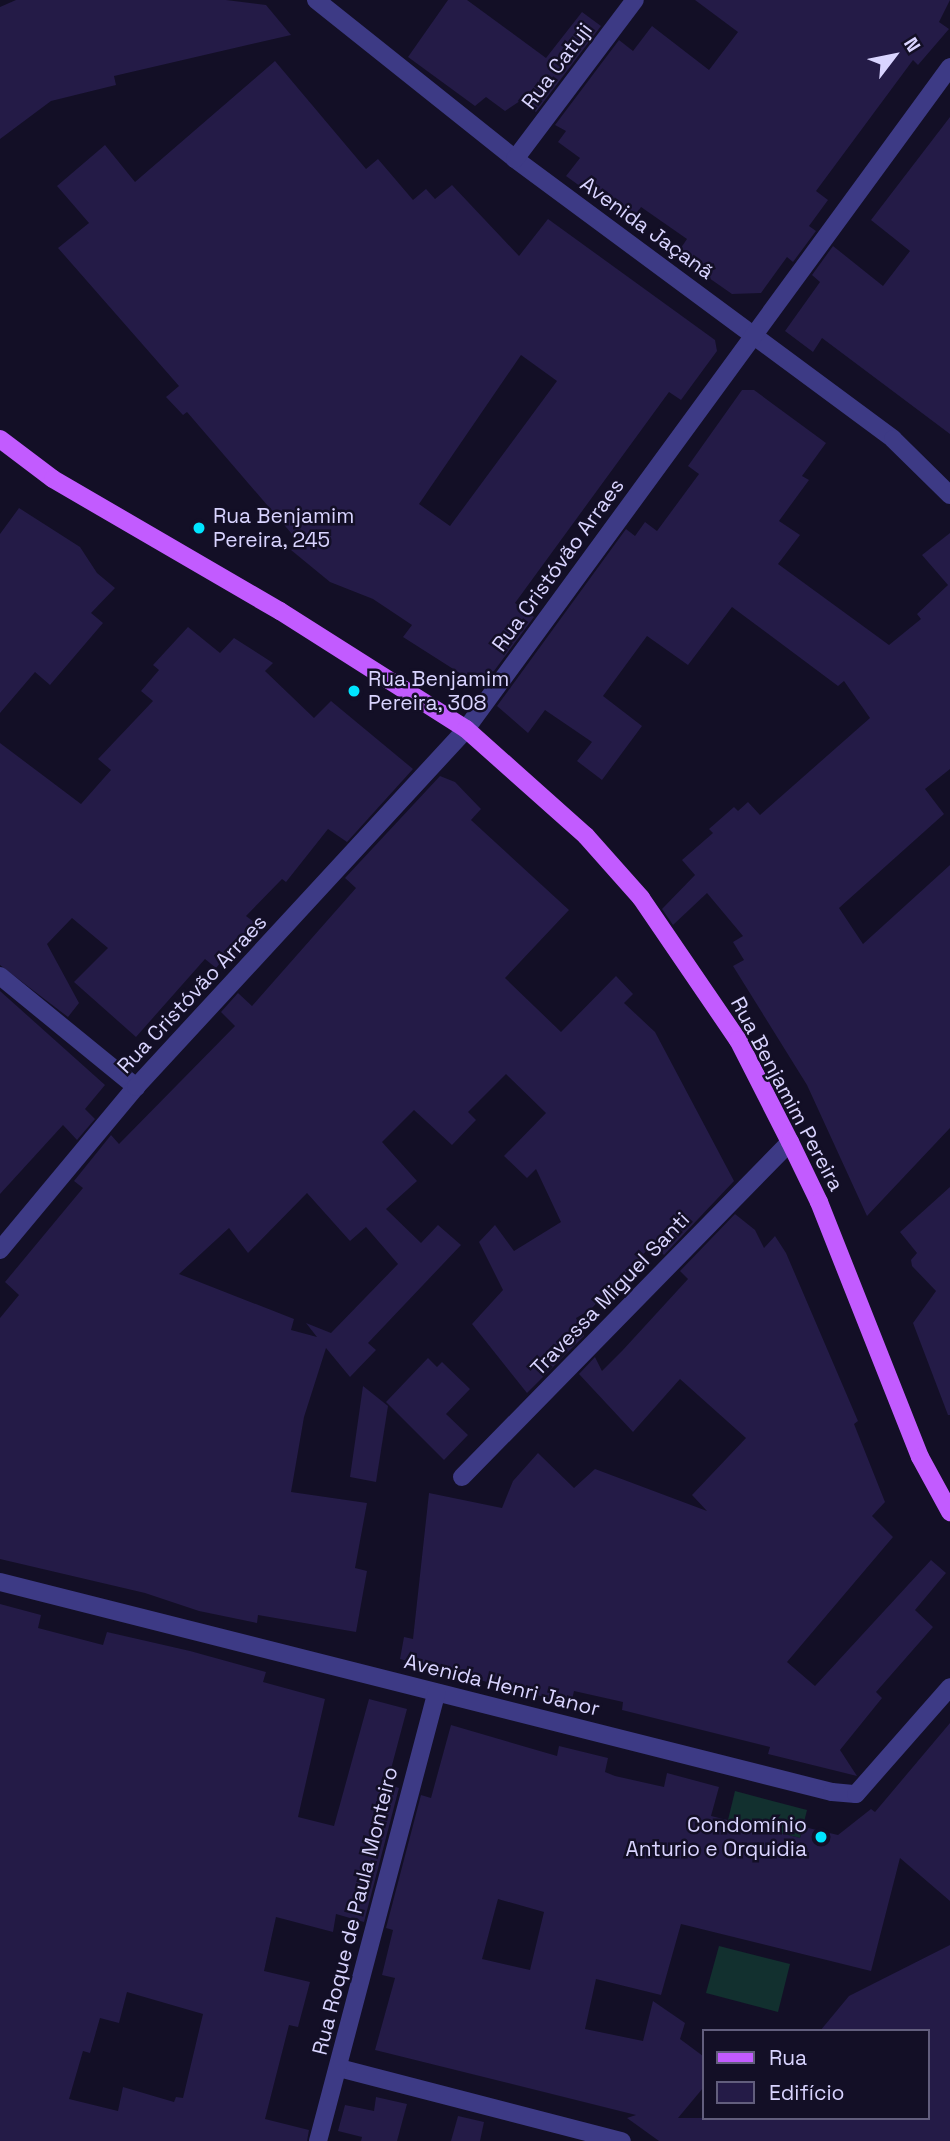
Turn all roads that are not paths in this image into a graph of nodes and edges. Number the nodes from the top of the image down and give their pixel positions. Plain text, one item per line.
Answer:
1 (316, 0) edge
2 (635, 0) edge
3 (950, 67) edge
4 (515, 159) junction
5 (755, 335) junction
6 (0, 439) edge
7 (950, 495) edge
8 (466, 729) junction
9 (0, 976) edge
10 (136, 1087) junction
11 (790, 1142) junction
12 (0, 1250) edge
13 (462, 1477) dead end
14 (950, 1512) edge
15 (0, 1582) edge
16 (950, 1687) edge
17 (436, 1693) junction
18 (339, 2068) junction
19 (318, 2141) edge
20 (622, 2141) edge

1 - 4 street, Avenida Jaçanã
2 - 4 street, Rua Catuji
3 - 5 street, Rua Cristóvão Arraes
4 - 5 street, Avenida Jaçanã
5 - 7 street, Avenida Jaçanã
5 - 8 street, Rua Cristóvão Arraes
6 - 8 main road, Rua Benjamim Pereira
8 - 10 street, Rua Cristóvão Arraes
8 - 11 main road, Rua Benjamim Pereira
9 - 10 street
10 - 12 street, Rua Cristóvão Arraes
11 - 13 street, Travessa Miguel Santi
11 - 14 main road, Rua Benjamim Pereira
15 - 17 street, Avenida Henri Janor
16 - 17 street, Avenida Henri Janor
17 - 18 street, Rua Roque de Paula Monteiro
18 - 19 street, Rua Roque de Paula Monteiro
18 - 20 street

